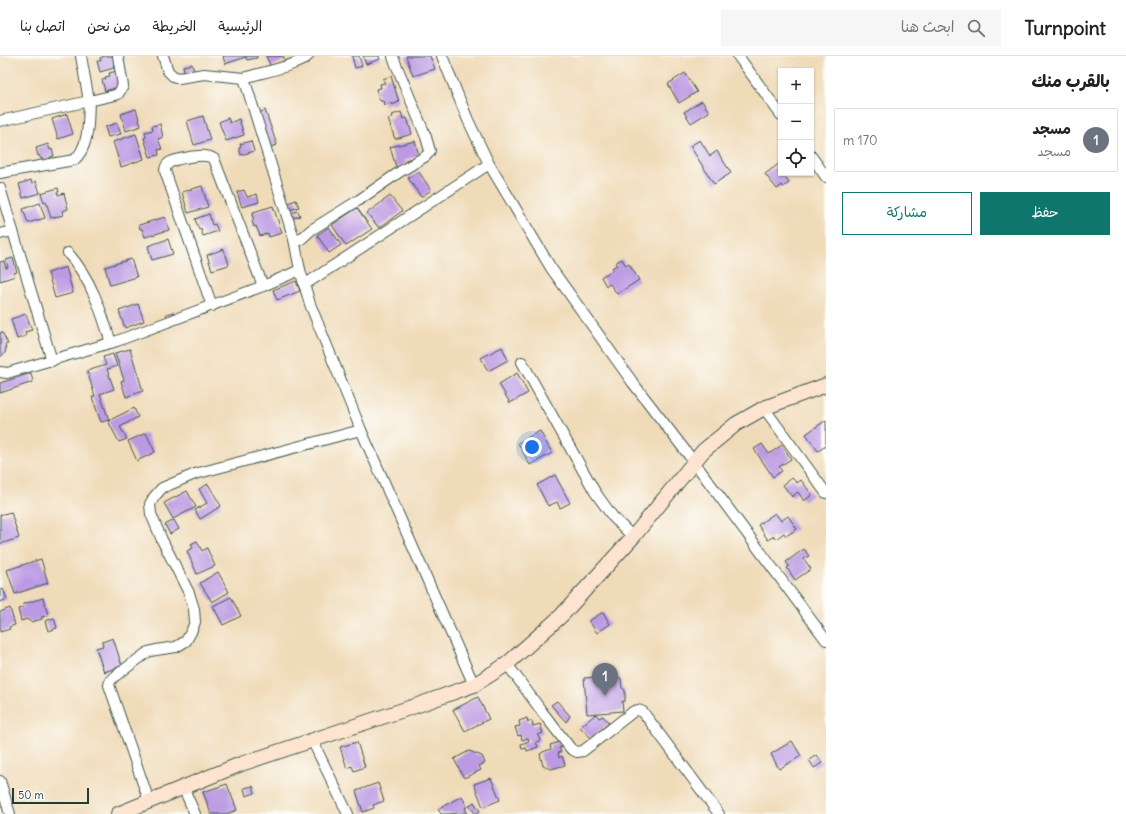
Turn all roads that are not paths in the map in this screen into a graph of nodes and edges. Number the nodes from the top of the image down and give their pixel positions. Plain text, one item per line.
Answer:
1 (81, 56) edge
2 (118, 56) edge
3 (163, 56) edge
4 (308, 56) edge
5 (442, 56) edge
6 (738, 56) edge
7 (393, 57) edge
8 (244, 78) junction
9 (89, 101) junction
10 (778, 111) edge
11 (0, 121) edge
12 (814, 160) edge
13 (489, 164) junction
14 (0, 173) edge
15 (826, 176) edge
16 (0, 190) edge
17 (13, 231) junction
18 (0, 234) edge
19 (294, 239) junction
20 (68, 253) dead end
21 (300, 270) junction
22 (304, 285) junction
23 (263, 286) junction
24 (212, 306) junction
25 (112, 343) junction
26 (52, 361) junction
27 (522, 362) dead end
28 (0, 372) edge
29 (826, 384) edge
30 (764, 408) junction
31 (361, 430) junction
32 (694, 462) junction
33 (826, 493) edge
34 (632, 537) junction
35 (826, 640) edge
36 (507, 664) junction
37 (474, 685) junction
38 (312, 740) junction
39 (0, 781) edge
40 (183, 787) junction
41 (149, 801) junction
42 (137, 810) edge
43 (10, 814) edge
44 (118, 814) edge
45 (194, 814) edge
46 (348, 814) edge
47 (719, 814) edge

1 - 9 street
2 - 9 street
3 - 8 street
4 - 8 street
5 - 13 street
6 - 10 street
7 - 19 street
8 - 19 street
9 - 11 street
9 - 14 street
12 - 15 street
13 - 22 street
13 - 32 street
16 - 17 street
17 - 18 street
17 - 26 street
19 - 21 street
20 - 25 street
21 - 22 street
21 - 23 street
22 - 31 street
23 - 24 street
23 - 24 street
24 - 25 street
25 - 26 street
26 - 28 street
27 - 34 street
29 - 30 main road
30 - 32 main road
30 - 33 street
31 - 37 street
31 - 41 street
32 - 34 main road
32 - 35 street
34 - 36 main road
36 - 37 main road
36 - 47 street
37 - 38 main road
38 - 40 main road
38 - 46 street
39 - 43 street
40 - 41 main road
40 - 45 street
41 - 42 main road
42 - 44 main road

